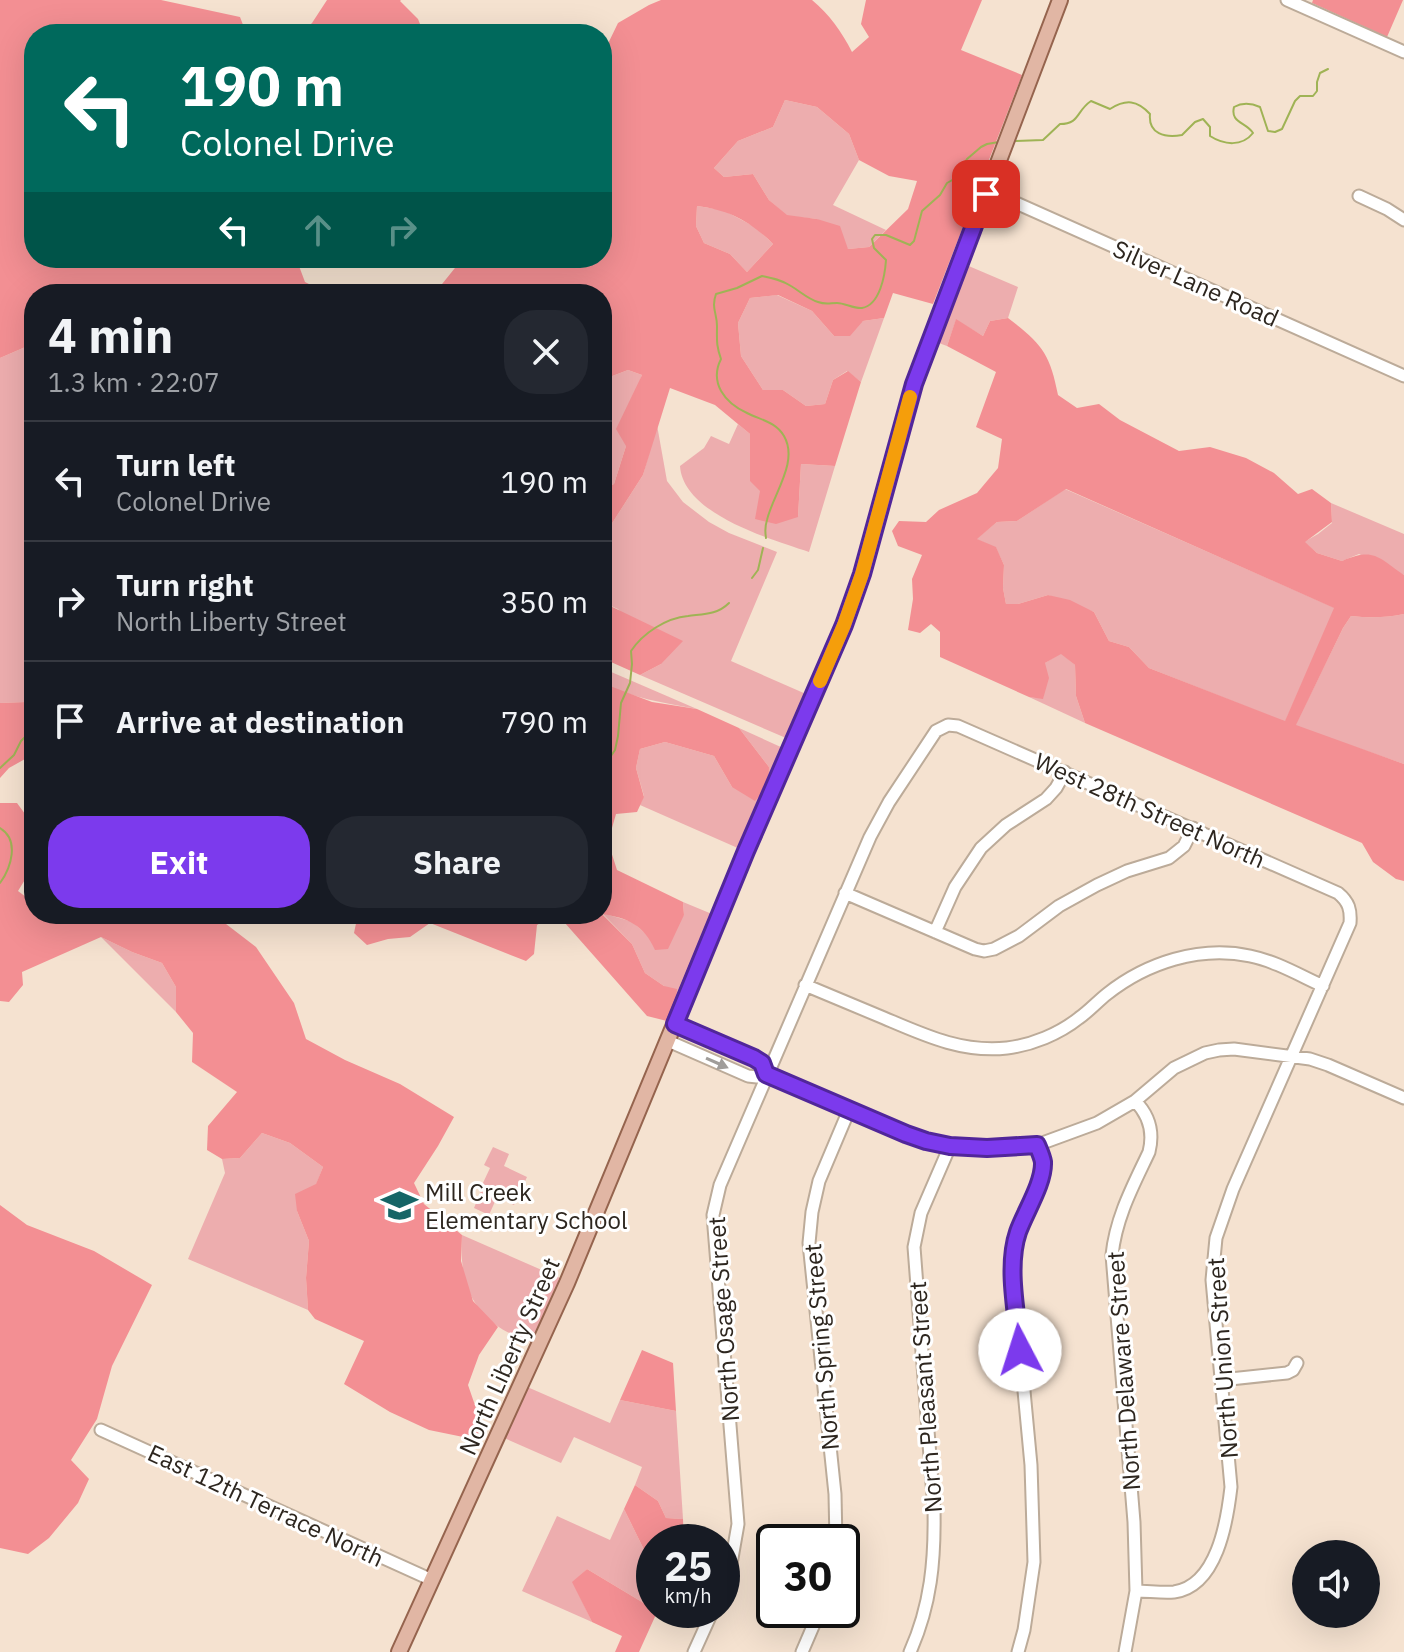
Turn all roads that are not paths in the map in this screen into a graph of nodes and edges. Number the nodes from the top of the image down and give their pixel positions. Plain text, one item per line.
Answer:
1 (1060, 0) edge
2 (1287, 0) edge
3 (1404, 52) edge
4 (987, 190) junction
5 (1359, 196) dead end
6 (1404, 220) edge
7 (1404, 376) edge
8 (952, 725) joint
9 (1065, 772) junction
10 (1193, 828) junction
11 (845, 893) junction
12 (1345, 899) joint
13 (935, 932) junction
14 (805, 985) junction
15 (1323, 986) junction
16 (675, 1024) junction
17 (668, 1041) junction
18 (1292, 1057) junction
19 (766, 1074) junction
20 (1404, 1098) edge
21 (1135, 1101) junction
22 (849, 1110) junction
23 (1037, 1145) junction
24 (950, 1146) junction
25 (1297, 1363) dead end
26 (1221, 1380) junction
27 (101, 1430) dead end
28 (738, 1524) edge
29 (835, 1524) edge
30 (432, 1580) junction
31 (1136, 1591) junction
32 (705, 1628) edge
33 (812, 1628) edge
34 (399, 1652) edge
35 (694, 1652) edge
36 (802, 1652) edge
37 (910, 1652) edge
38 (1018, 1652) edge
39 (1125, 1652) edge

1 - 4 main road, North Liberty Street
2 - 3 street
4 - 7 street, Silver Lane Road
4 - 16 main road, North Liberty Street
5 - 6 street
8 - 9 street, West 28th Street North
8 - 11 street, North Osage Street
9 - 10 street, West 28th Street North
9 - 13 street
10 - 12 street, West 28th Street North
10 - 13 street
11 - 13 street
11 - 14 street, North Osage Street
12 - 15 street, North Union Street
14 - 15 street
14 - 19 street, North Osage Street
15 - 18 street, North Union Street
16 - 17 main road, North Liberty Street
16 - 19 street
17 -> 19 street
17 - 30 main road, North Liberty Street
18 - 20 street
18 - 21 street
18 - 26 street, North Union Street
19 - 22 street
19 - 28 street, North Osage Street
21 - 23 street
21 - 31 street, North Delaware Street
22 - 24 street
22 - 29 street, North Spring Street
23 - 24 street
23 - 38 street
24 - 37 street, North Pleasant Street
25 - 26 street
26 - 31 street, North Union Street
27 - 30 street, East 12th Terrace North
30 - 34 main road, North Liberty Street
31 - 39 street, North Delaware Street
32 - 35 street
33 - 36 street

